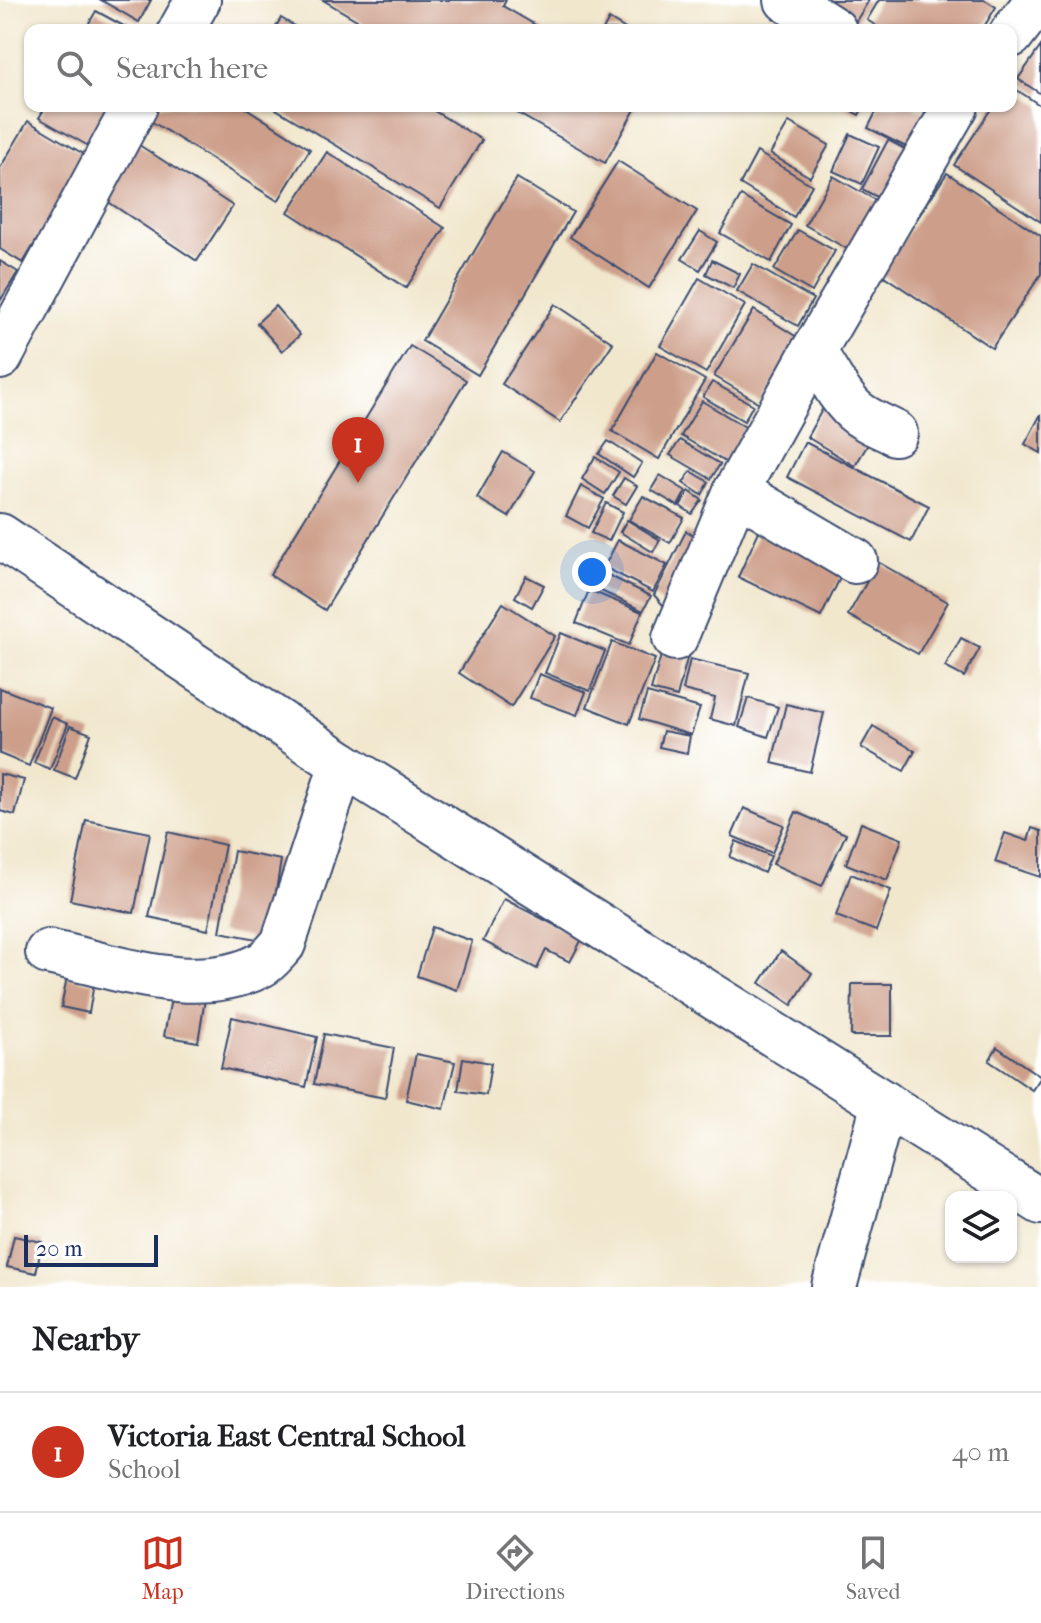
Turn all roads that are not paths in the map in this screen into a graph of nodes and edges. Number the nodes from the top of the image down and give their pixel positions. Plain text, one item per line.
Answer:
1 (198, 0) edge
2 (787, 0) edge
3 (1038, 0) edge
4 (184, 24) edge
5 (825, 24) edge
6 (1017, 27) edge
7 (132, 112) edge
8 (953, 112) edge
9 (813, 352) junction
10 (0, 357) edge
11 (895, 433) dead end
12 (736, 491) junction
13 (0, 536) edge
14 (855, 561) dead end
15 (675, 638) dead end
16 (342, 764) junction
17 (48, 952) dead end
18 (884, 1103) junction
19 (1041, 1202) edge
20 (834, 1287) edge

1 - 4 street
2 - 5 street
3 - 6 street
7 - 10 street
8 - 9 street
9 - 11 street
9 - 12 street
12 - 14 street
12 - 15 street
13 - 16 street
16 - 17 street
16 - 18 street
18 - 19 street
18 - 20 street

